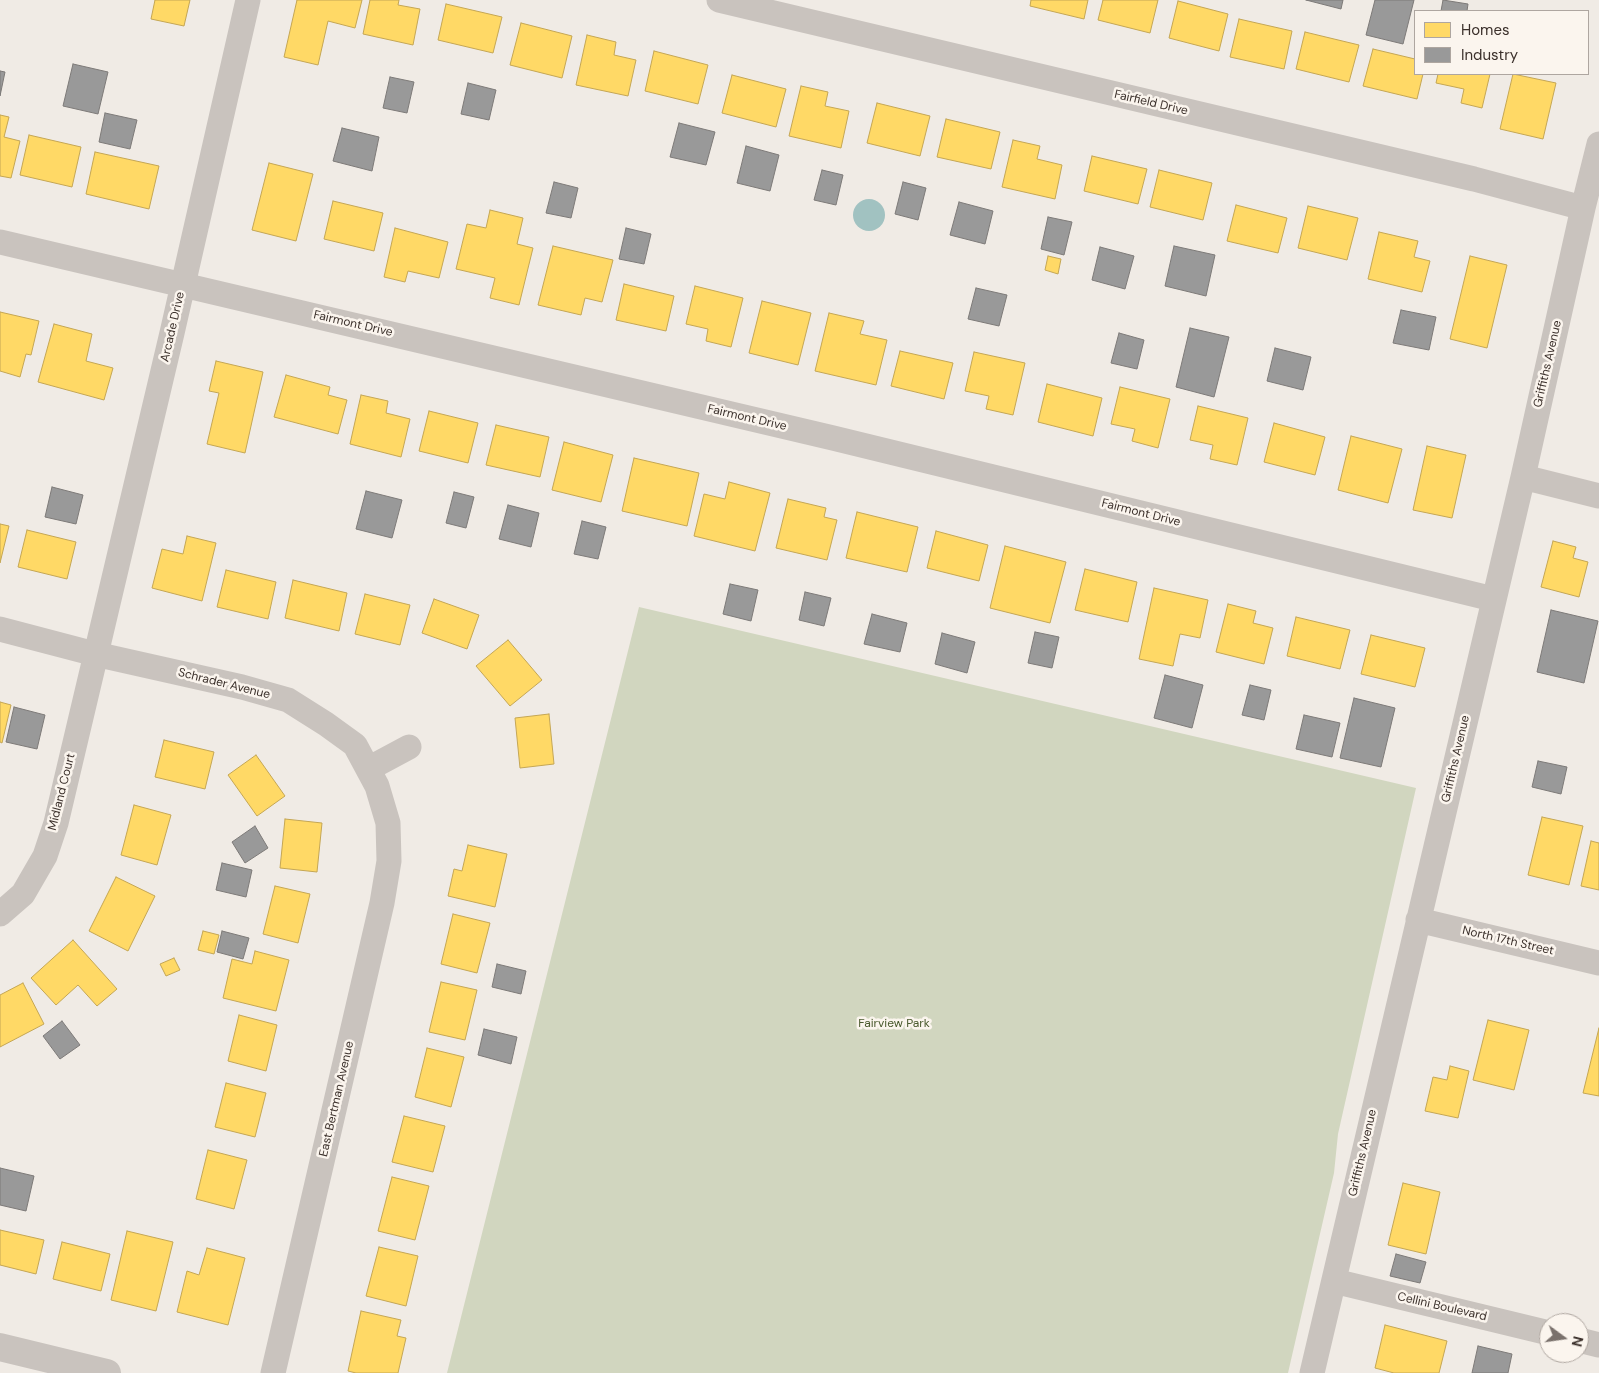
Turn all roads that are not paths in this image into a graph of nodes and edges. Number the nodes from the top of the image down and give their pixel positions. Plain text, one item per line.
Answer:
1 (248, 0) edge
2 (719, 0) edge
3 (1599, 144) edge
4 (1583, 208) junction
5 (0, 242) edge
6 (183, 284) junction
7 (1523, 478) junction
8 (1599, 496) edge
9 (1493, 599) junction
10 (0, 629) edge
11 (95, 654) junction
12 (409, 747) dead end
13 (368, 769) junction
14 (388, 823) joint
15 (0, 914) edge
16 (1418, 920) junction
17 (1599, 963) edge
18 (1334, 1281) junction
19 (1539, 1331) edge
20 (0, 1347) edge
21 (107, 1373) edge
22 (273, 1373) edge
23 (1312, 1373) edge

1 - 6 street, Arcade Drive
2 - 4 street, Fairfield Drive
3 - 4 street, Griffiths Avenue
4 - 7 street, Griffiths Avenue
5 - 6 street, Fairmont Drive
6 - 9 street, Fairmont Drive
6 - 11 street, Arcade Drive
7 - 8 street
7 - 9 street, Griffiths Avenue
9 - 16 street, Griffiths Avenue
10 - 11 street, Schrader Avenue
11 - 13 street, Schrader Avenue
11 - 15 street, Midland Court
12 - 13 street
13 - 14 street, Schrader Avenue
14 - 22 street, East Bertman Avenue
16 - 17 street, North 17th Street
16 - 18 street, Griffiths Avenue
18 - 19 street, Cellini Boulevard
18 - 23 street, Griffiths Avenue
20 - 21 street

